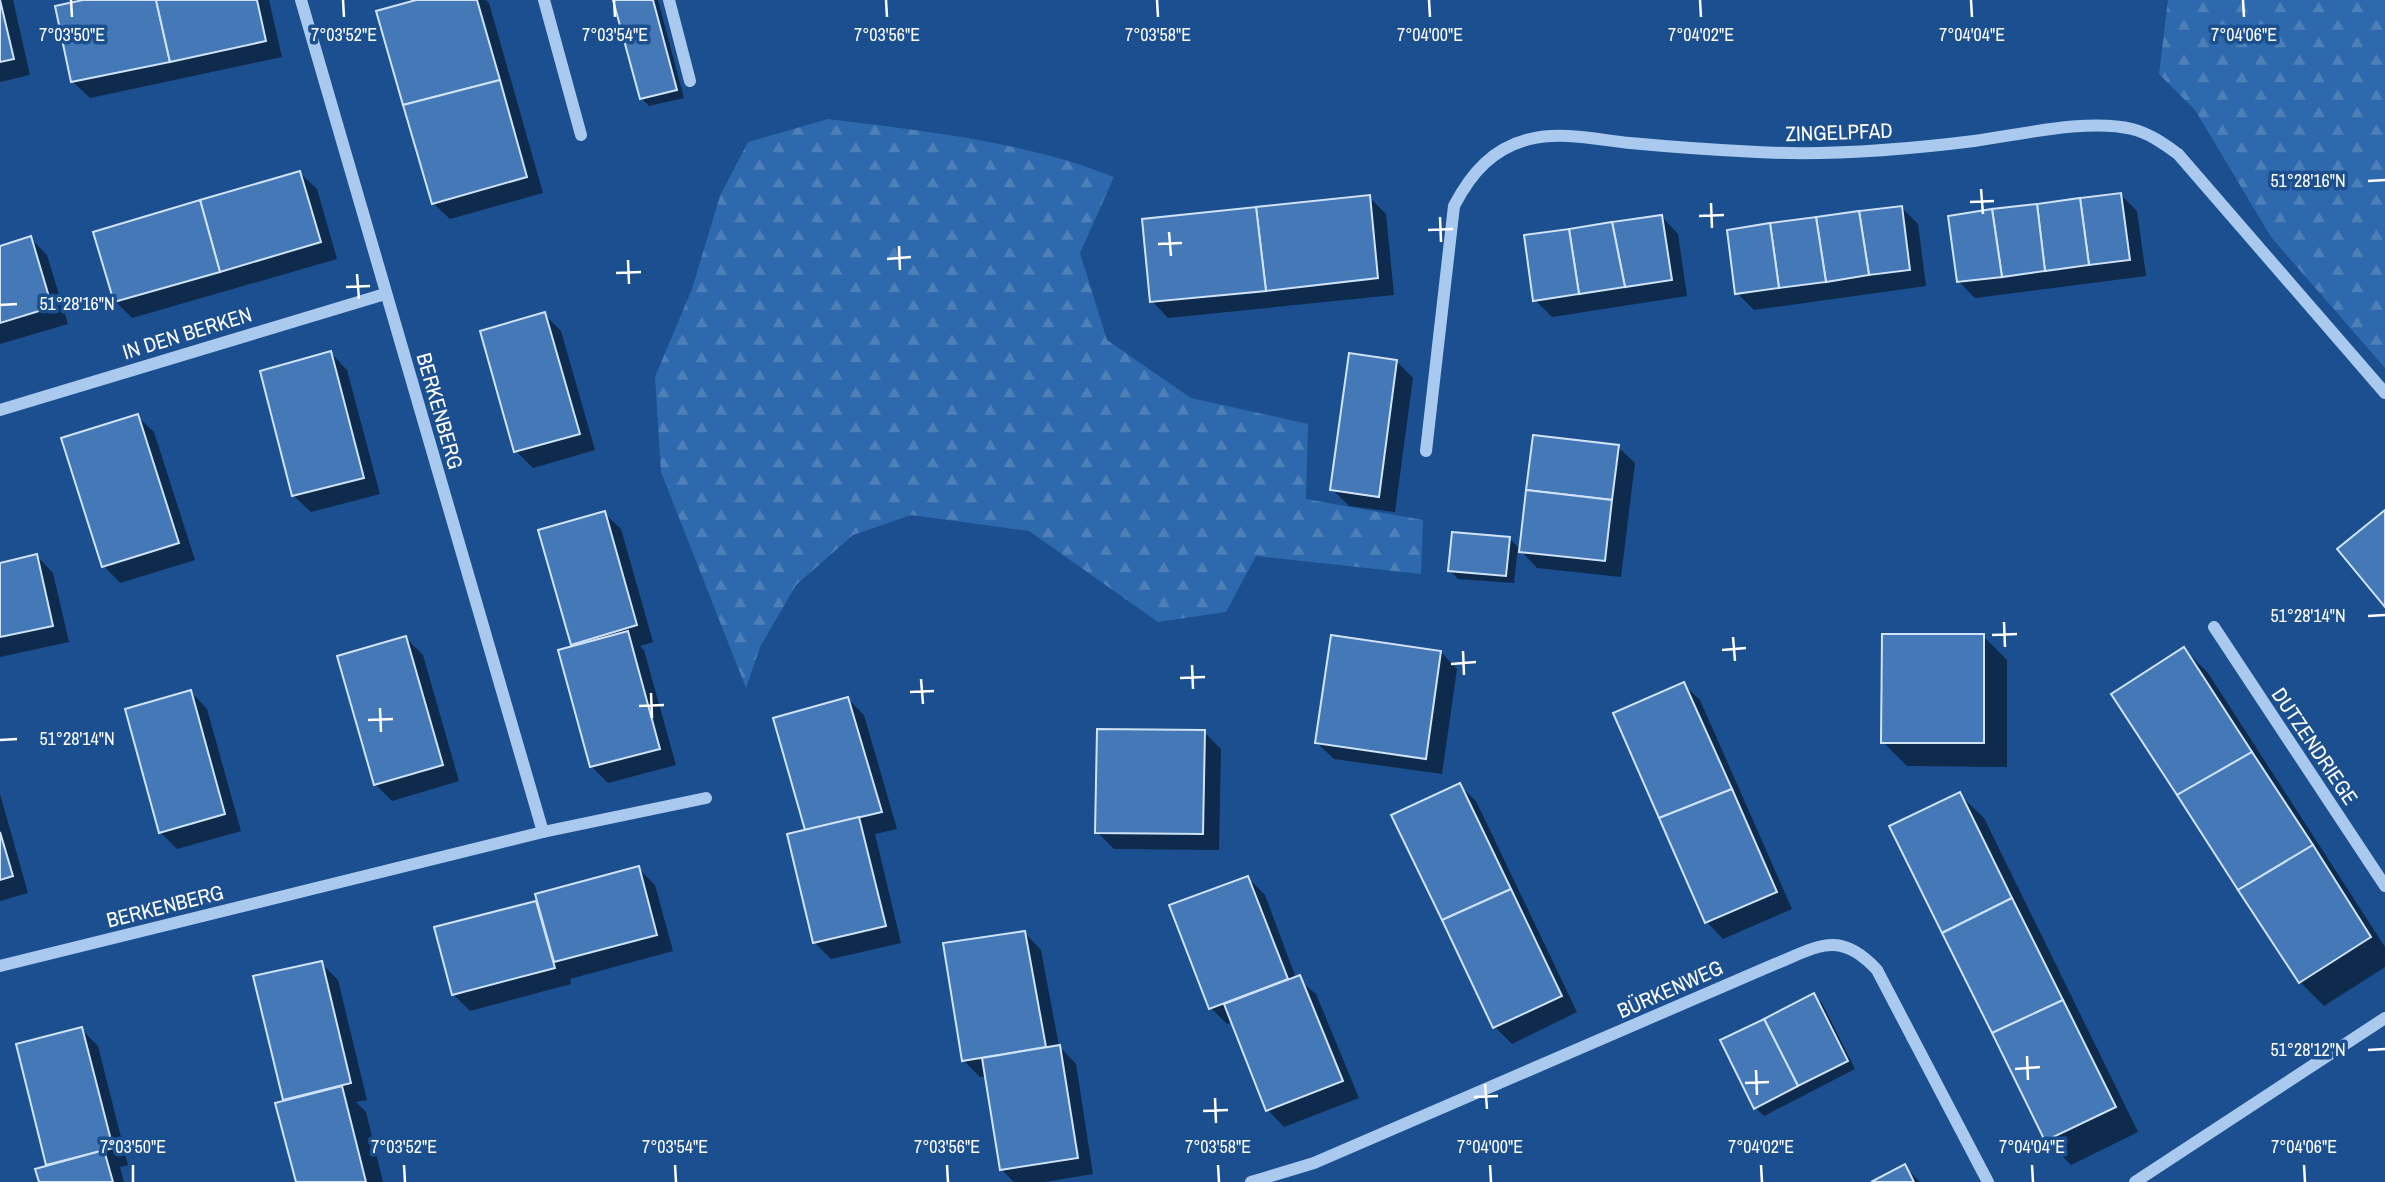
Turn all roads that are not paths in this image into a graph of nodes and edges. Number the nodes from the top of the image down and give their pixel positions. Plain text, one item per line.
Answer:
1 (544, 0) edge
2 (669, 0) edge
3 (304, 1) edge
4 (690, 80) dead end
5 (581, 135) dead end
6 (386, 294) junction
7 (2385, 393) edge
8 (0, 410) edge
9 (1426, 451) dead end
10 (2214, 627) dead end
11 (706, 798) dead end
12 (543, 832) junction
13 (2385, 886) edge
14 (0, 966) edge
15 (2385, 1018) edge
16 (1251, 1182) edge
17 (1988, 1182) edge
18 (2135, 1182) edge

1 - 5 street
2 - 4 street
3 - 6 street, BERKENBERG
6 - 8 street, IN DEN BERKEN
6 - 12 street, BERKENBERG
7 - 9 street, ZINGELPFAD
10 - 13 street, DUTZENDRIEGE
11 - 12 street, BERKENBERG
12 - 14 street, BERKENBERG
15 - 18 street
16 - 17 street, BÜRKENWEG

